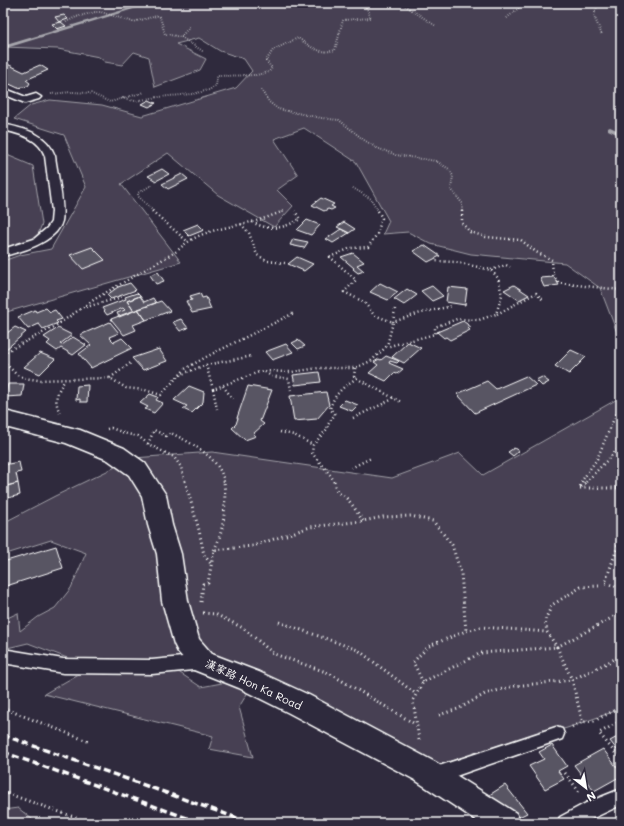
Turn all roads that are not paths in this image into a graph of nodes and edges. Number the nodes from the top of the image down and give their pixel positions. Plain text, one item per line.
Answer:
1 (3, 91) edge
2 (36, 98) road end
3 (3, 127) edge
4 (3, 253) edge
5 (3, 421) edge
6 (3, 656) edge
7 (203, 662) junction
8 (556, 734) road end
9 (433, 776) junction
10 (621, 797) edge
11 (506, 823) edge
12 (566, 823) edge

1 - 2 lane
3 - 4 lane
5 - 7 street, 漢家路 Hon Ka Road
6 - 7 lane
7 - 9 street, 漢家路 Hon Ka Road
8 - 9 lane
9 - 11 street, 漢家路 Hon Ka Road
10 - 12 lane

